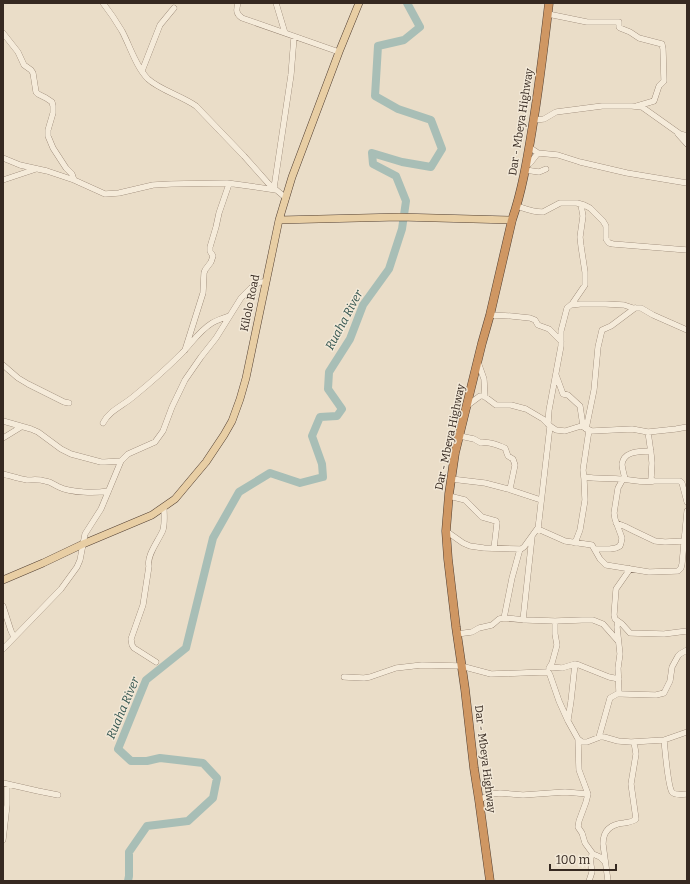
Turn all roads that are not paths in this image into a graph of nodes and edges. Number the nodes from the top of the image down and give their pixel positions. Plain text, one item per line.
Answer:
1 (103, 3) edge
2 (238, 3) edge
3 (276, 3) edge
4 (359, 3) edge
5 (549, 3) edge
6 (174, 8) dead end
7 (548, 14) junction
8 (3, 33) edge
9 (285, 33) junction
10 (294, 36) junction
11 (339, 52) junction
12 (142, 71) junction
13 (638, 106) junction
14 (534, 120) junction
15 (675, 131) junction
16 (687, 136) edge
17 (687, 144) edge
18 (529, 147) junction
19 (538, 153) junction
20 (3, 158) edge
21 (525, 168) junction
22 (37, 169) junction
23 (546, 169) dead end
24 (3, 180) edge
25 (74, 180) junction
26 (687, 183) edge
27 (229, 184) junction
28 (275, 189) junction
29 (286, 198) junction
30 (581, 204) junction
31 (517, 206) junction
32 (279, 220) junction
33 (512, 220) junction
34 (687, 250) edge
35 (266, 282) junction
36 (571, 305) junction
37 (635, 308) junction
38 (490, 315) junction
39 (229, 316) junction
40 (687, 330) edge
41 (561, 342) junction
42 (185, 350) junction
43 (478, 361) junction
44 (3, 365) edge
45 (555, 375) junction
46 (486, 397) junction
47 (69, 403) dead end
48 (468, 405) junction
49 (3, 421) edge
50 (103, 423) dead end
51 (549, 425) junction
52 (21, 427) junction
53 (687, 427) edge
54 (586, 428) junction
55 (648, 432) junction
56 (460, 436) junction
57 (3, 438) edge
58 (651, 451) junction
59 (121, 461) junction
60 (3, 474) edge
61 (584, 477) junction
62 (624, 479) junction
63 (451, 480) junction
64 (654, 481) junction
65 (510, 489) junction
66 (108, 491) junction
67 (449, 496) junction
68 (542, 500) junction
69 (687, 502) edge
70 (164, 508) junction
71 (687, 511) edge
72 (616, 523) junction
73 (538, 528) junction
74 (446, 531) junction
75 (532, 536) junction
76 (684, 541) junction
77 (575, 543) junction
78 (83, 544) junction
79 (494, 548) junction
80 (520, 549) junction
81 (595, 549) junction
82 (630, 569) junction
83 (3, 580) edge
84 (3, 606) edge
85 (504, 618) junction
86 (523, 620) junction
87 (555, 621) junction
88 (618, 622) junction
89 (687, 631) edge
90 (457, 634) junction
91 (14, 637) junction
92 (618, 641) junction
93 (3, 649) edge
94 (687, 650) edge
95 (156, 662) dead end
96 (575, 664) junction
97 (461, 666) junction
98 (548, 669) junction
99 (344, 676) dead end
100 (619, 679) junction
101 (619, 694) junction
102 (568, 721) junction
103 (687, 732) edge
104 (599, 737) junction
105 (578, 739) junction
106 (664, 740) junction
107 (634, 742) junction
108 (5, 783) edge
109 (588, 794) junction
110 (687, 794) edge
111 (58, 795) dead end
112 (479, 800) junction
113 (3, 840) edge
114 (594, 854) junction
115 (605, 862) junction
116 (490, 881) edge
117 (589, 881) edge
118 (608, 881) edge

1 - 12 street
2 - 9 street
3 - 9 street
4 - 11 main road, Kilolo Road
5 - 7 highway, Dar - Mbeya Highway
6 - 12 street
7 - 13 street
7 - 14 highway, Dar - Mbeya Highway
8 - 25 street
9 - 10 street
10 - 11 street
10 - 28 street
11 - 29 main road, Kilolo Road
12 - 28 street
13 - 14 street
13 - 15 street
14 - 18 highway, Dar - Mbeya Highway
15 - 16 street
15 - 17 street
18 - 19 street
18 - 21 highway, Dar - Mbeya Highway
19 - 21 street
19 - 26 street
20 - 22 street
21 - 23 street
21 - 31 highway, Dar - Mbeya Highway
22 - 24 street
22 - 25 street
25 - 27 street
27 - 28 street
27 - 42 street
28 - 29 street
29 - 32 main road, Kilolo Road
30 - 31 street
30 - 34 street
30 - 36 street
31 - 33 highway, Dar - Mbeya Highway
32 - 33 main road
32 - 35 main road, Kilolo Road
33 - 38 highway, Dar - Mbeya Highway
35 - 39 street
35 - 70 main road, Kilolo Road
36 - 37 street
36 - 41 street
37 - 40 street
37 - 54 street
38 - 41 street
38 - 43 highway, Dar - Mbeya Highway
39 - 42 street
39 - 59 street
41 - 45 street
42 - 50 street
43 - 46 street
43 - 48 highway, Dar - Mbeya Highway
44 - 47 street
45 - 51 street
45 - 54 street
46 - 48 street
46 - 51 street
48 - 56 highway, Dar - Mbeya Highway
49 - 52 street
51 - 54 street
51 - 68 street
52 - 57 street
52 - 59 street
53 - 55 street
54 - 55 street
54 - 61 street
55 - 58 street
56 - 63 highway, Dar - Mbeya Highway
56 - 65 street
58 - 62 street
58 - 64 street
59 - 66 street
60 - 66 street
61 - 62 street
61 - 77 street
62 - 64 street
62 - 72 street
63 - 65 street
63 - 67 highway, Dar - Mbeya Highway
64 - 69 street
65 - 68 street
66 - 78 street
67 - 74 highway, Dar - Mbeya Highway
67 - 79 street
68 - 73 street
70 - 78 main road, Kilolo Road
70 - 95 street
71 - 76 street
72 - 76 street
72 - 81 street
73 - 75 street
73 - 77 street
74 - 79 street
74 - 90 highway, Dar - Mbeya Highway
75 - 80 street
75 - 86 street
76 - 82 street
77 - 81 street
78 - 83 main road, Kilolo Road
78 - 91 street
79 - 80 street
80 - 85 street
81 - 82 street
82 - 88 street
84 - 91 street
85 - 86 street
85 - 90 street
86 - 87 street
87 - 92 street
87 - 98 street
88 - 89 street
88 - 92 street
90 - 97 highway, Dar - Mbeya Highway
91 - 93 street
92 - 100 street
94 - 101 street
96 - 98 street
96 - 100 street
96 - 102 street
97 - 98 street
97 - 99 street
97 - 112 highway, Dar - Mbeya Highway
98 - 102 street
100 - 101 street
101 - 104 street
102 - 105 street
103 - 106 street
104 - 105 street
104 - 107 street
105 - 109 street
106 - 107 street
106 - 110 street
107 - 115 street
108 - 111 street
108 - 113 street
109 - 112 street
109 - 114 street
112 - 116 highway, Dar - Mbeya Highway
114 - 115 street
114 - 117 street
115 - 118 street

